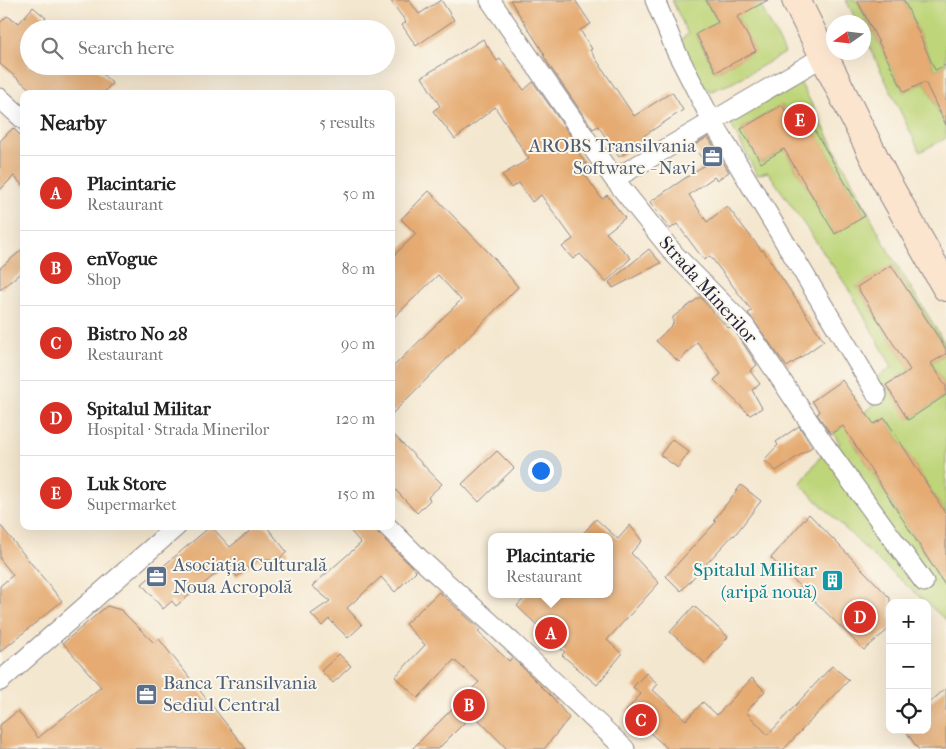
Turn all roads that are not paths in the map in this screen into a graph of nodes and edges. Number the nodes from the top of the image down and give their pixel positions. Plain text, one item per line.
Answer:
1 (490, 0) edge
2 (655, 0) edge
3 (796, 0) edge
4 (824, 56) junction
5 (0, 98) edge
6 (20, 116) edge
7 (712, 122) junction
8 (614, 179) junction
9 (946, 287) edge
10 (876, 395) dead end
11 (172, 530) edge
12 (391, 530) edge
13 (924, 582) dead end
14 (0, 681) edge
15 (625, 749) edge

1 - 8 street, Strada Minerilor
2 - 7 street
3 - 4 main road
4 - 7 street
4 - 9 main road
5 - 6 street
7 - 8 street
7 - 10 street
8 - 13 street, Strada Minerilor
11 - 14 street
12 - 15 street

